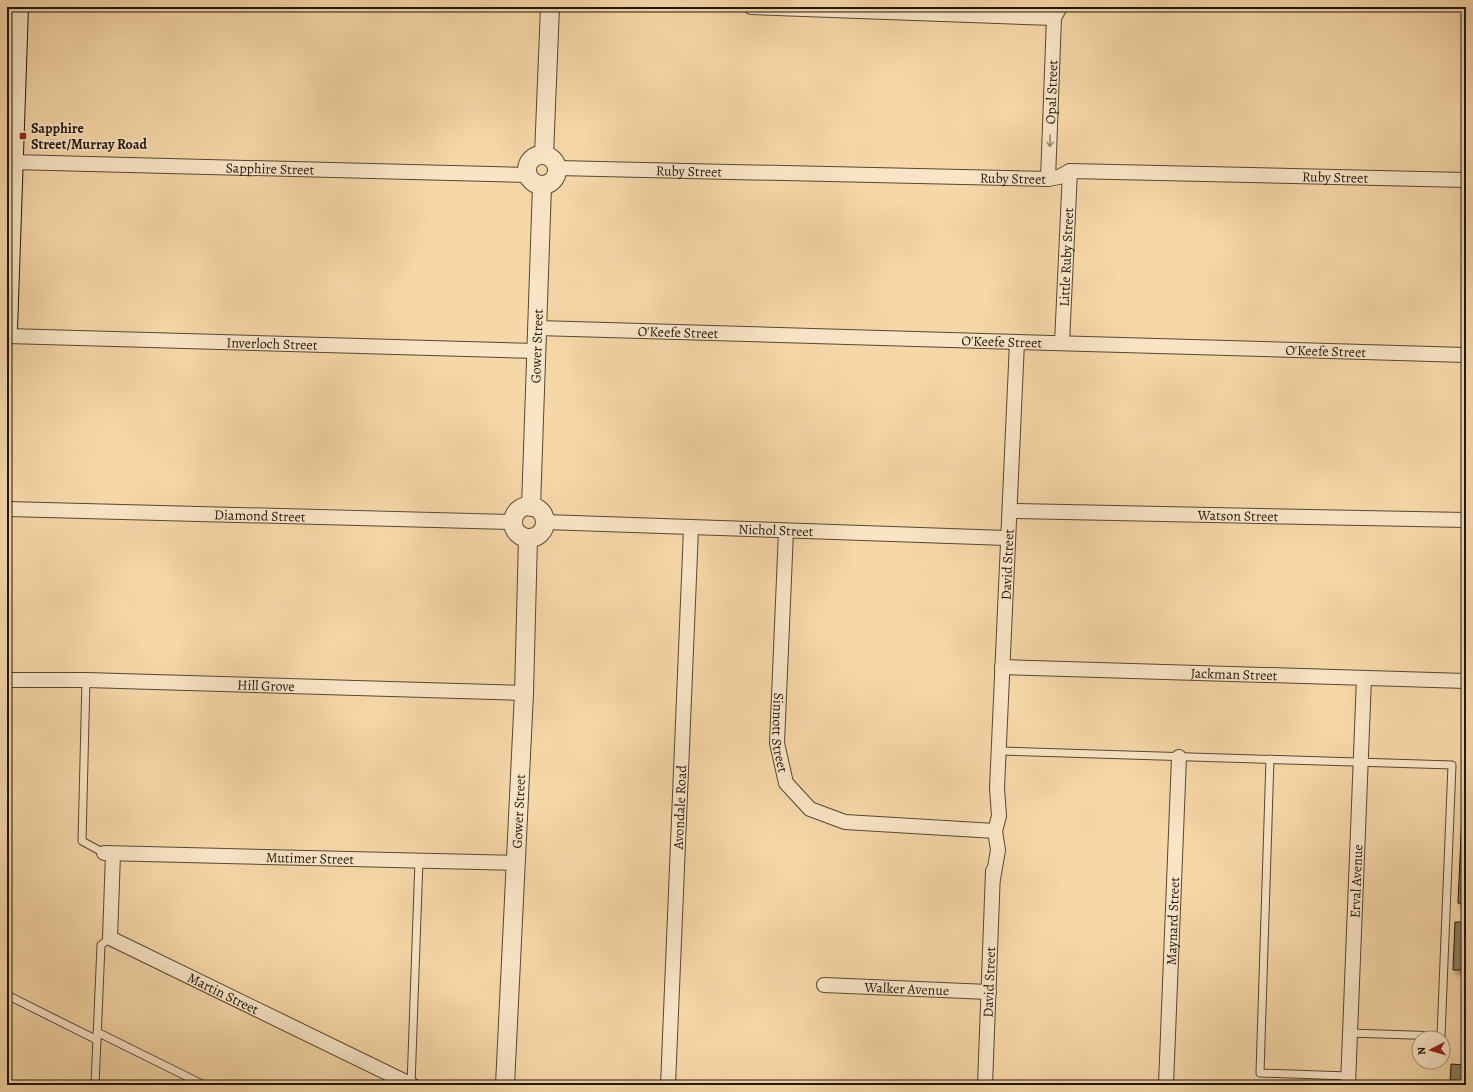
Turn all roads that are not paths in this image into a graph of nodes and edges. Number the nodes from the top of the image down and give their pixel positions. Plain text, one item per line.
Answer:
1 (18, 7) edge
2 (550, 7) edge
3 (751, 7) edge
4 (1057, 13) edge
5 (544, 155) junction
6 (10, 158) edge
7 (557, 168) junction
8 (1070, 171) junction
9 (527, 175) junction
10 (1048, 179) junction
11 (1466, 180) edge
12 (542, 186) junction
13 (8, 258) edge
14 (537, 328) junction
15 (7, 330) edge
16 (7, 336) edge
17 (1017, 342) junction
18 (1062, 343) junction
19 (537, 351) junction
20 (1466, 355) edge
21 (531, 507) junction
22 (7, 509) edge
23 (1010, 511) junction
24 (1466, 520) edge
25 (513, 522) junction
26 (545, 522) junction
27 (691, 529) junction
28 (786, 531) junction
29 (528, 538) junction
30 (1007, 538) junction
31 (1002, 667) junction
32 (1364, 678) junction
33 (7, 680) edge
34 (86, 680) junction
35 (1466, 681) edge
36 (524, 693) junction
37 (999, 751) junction
38 (1179, 757) junction
39 (1270, 759) junction
40 (1360, 761) junction
41 (991, 831) junction
42 (108, 853) junction
43 (419, 860) junction
44 (516, 863) junction
45 (110, 938) junction
46 (824, 985) dead end
47 (989, 992) junction
48 (7, 995) edge
49 (1349, 1033) junction
50 (97, 1036) junction
51 (1348, 1080) edge
52 (95, 1085) edge
53 (204, 1085) edge
54 (412, 1085) edge
55 (505, 1085) edge
56 (668, 1085) edge
57 (985, 1085) edge
58 (1166, 1085) edge

1 - 6 main road
2 - 5 street
3 - 4 street
4 -> 10 street, Opal Street
5 - 7 street
5 - 9 street
6 - 9 street, Sapphire Street
6 - 13 main road
7 - 10 street, Ruby Street
7 - 12 street
8 - 10 street, Ruby Street
8 - 11 street, Ruby Street
8 - 18 street, Little Ruby Street
9 - 12 street
12 - 14 street, Gower Street
13 - 15 main road
14 - 17 street, O'Keefe Street
14 - 19 street, Gower Street
16 - 19 street, Inverloch Street
17 - 18 street, O'Keefe Street
17 - 23 street, David Street
18 - 20 street, O'Keefe Street
19 - 21 street, Gower Street
21 - 25 street
21 - 26 street
22 - 25 street, Diamond Street
23 - 24 street, Watson Street
23 - 30 street, David Street
25 - 29 street
26 - 27 street, Nichol Street
26 - 29 street
27 - 28 street, Nichol Street
27 - 56 street, Avondale Road
28 - 30 street, Nichol Street
28 - 41 street, Sinnott Street
29 - 36 street, Gower Street
30 - 31 street, David Street
31 - 32 street, Jackman Street
31 - 37 street, David Street
32 - 35 street, Jackman Street
32 - 40 street, Erval Avenue
33 - 34 street, Hill Grove
34 - 36 street, Hill Grove
34 - 42 lane
36 - 44 street, Gower Street
37 - 38 lane
37 - 41 street, David Street
38 - 39 lane
38 - 58 street, Maynard Street
39 - 40 lane
39 - 51 lane
40 - 49 street, Erval Avenue
40 - 49 lane
41 - 47 street, David Street
42 - 43 street, Mutimer Street
42 - 45 street
43 - 44 street, Mutimer Street
43 - 54 lane
44 - 55 street, Gower Street
45 - 50 lane
45 - 54 street, Martin Street
46 - 47 street, Walker Avenue
47 - 57 street, David Street
48 - 50 lane
49 - 51 street, Erval Avenue
50 - 52 lane
50 - 53 lane

